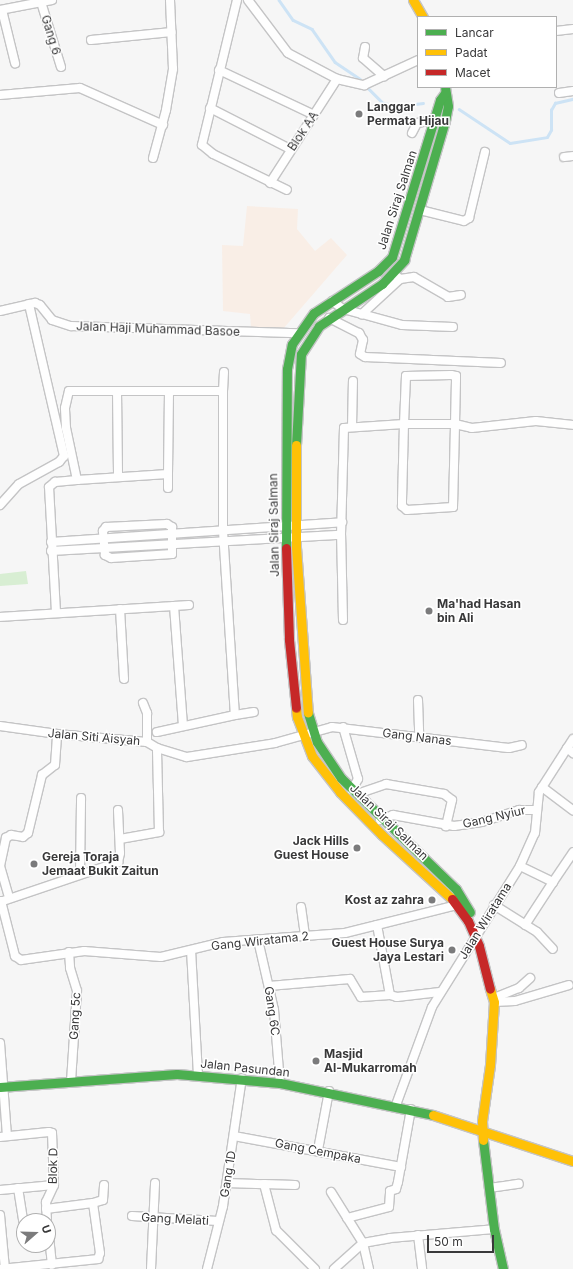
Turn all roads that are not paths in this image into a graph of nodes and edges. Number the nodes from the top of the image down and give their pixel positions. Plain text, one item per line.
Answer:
1 (170, 0) edge
2 (237, 0) edge
3 (248, 0) edge
4 (413, 0) edge
5 (46, 1) edge
6 (1, 10) edge
7 (422, 16) edge
8 (573, 29) edge
9 (557, 31) edge
10 (172, 32) junction
11 (91, 40) dead end
12 (365, 47) dead end
13 (417, 60) edge
14 (15, 63) dead end
15 (61, 67) dead end
16 (219, 70) junction
17 (384, 76) junction
18 (337, 79) junction
19 (445, 90) edge
20 (573, 91) edge
21 (559, 93) dead end
22 (0, 95) edge
23 (210, 108) junction
24 (314, 115) junction
25 (434, 120) junction
26 (445, 121) junction
27 (162, 125) junction
28 (412, 132) dead end
29 (290, 149) junction
30 (485, 152) dead end
31 (573, 156) edge
32 (564, 157) dead end
33 (153, 158) dead end
34 (270, 183) junction
35 (287, 190) dead end
36 (420, 210) junction
37 (397, 277) junction
38 (461, 295) dead end
39 (332, 301) junction
40 (29, 304) junction
41 (343, 308) junction
42 (0, 311) edge
43 (362, 314) junction
44 (329, 318) junction
45 (453, 327) dead end
46 (298, 333) junction
47 (501, 362) dead end
48 (224, 372) dead end
49 (352, 381) dead end
50 (117, 391) junction
51 (223, 391) junction
52 (169, 392) junction
53 (404, 424) junction
54 (455, 424) junction
55 (573, 425) edge
56 (352, 427) junction
57 (168, 474) junction
58 (118, 477) junction
59 (77, 480) junction
60 (168, 488) dead end
61 (0, 505) edge
62 (342, 522) junction
63 (285, 526) junction
64 (296, 526) junction
65 (223, 531) junction
66 (172, 534) junction
67 (341, 535) junction
68 (144, 536) junction
69 (296, 537) junction
70 (285, 538) junction
71 (103, 539) junction
72 (223, 542) junction
73 (173, 544) junction
74 (145, 545) junction
75 (51, 547) junction
76 (104, 548) junction
77 (190, 605) dead end
78 (174, 606) junction
79 (120, 609) junction
80 (56, 612) junction
81 (0, 617) edge
82 (344, 620) dead end
83 (124, 679) dead end
84 (418, 700) dead end
85 (143, 703) dead end
86 (254, 712) dead end
87 (235, 715) junction
88 (0, 726) edge
89 (183, 726) junction
90 (343, 727) junction
91 (312, 731) junction
92 (158, 732) dead end
93 (57, 734) junction
94 (302, 735) junction
95 (419, 738) junction
96 (573, 739) edge
97 (147, 742) junction
98 (522, 745) dead end
99 (157, 748) junction
100 (570, 751) edge
101 (542, 787) junction
102 (355, 792) junction
103 (81, 798) dead end
104 (118, 810) dead end
105 (537, 810) junction
106 (573, 810) edge
107 (382, 819) junction
108 (446, 826) junction
109 (374, 828) junction
110 (120, 839) junction
111 (573, 852) edge
112 (0, 866) edge
113 (520, 866) junction
114 (80, 874) junction
115 (553, 882) junction
116 (10, 898) junction
117 (0, 902) edge
118 (461, 903) junction
119 (494, 905) junction
120 (300, 907) dead end
121 (377, 925) junction
122 (525, 925) junction
123 (476, 933) junction
124 (305, 936) junction
125 (258, 940) junction
126 (553, 949) dead end
127 (191, 950) junction
128 (69, 952) junction
129 (530, 978) dead end
130 (569, 985) dead end
131 (269, 986) junction
132 (440, 992) junction
133 (390, 995) junction
134 (494, 1000) junction
135 (0, 1043) edge
136 (198, 1075) junction
137 (242, 1078) junction
138 (71, 1081) junction
139 (280, 1082) junction
140 (2, 1087) edge
141 (329, 1091) junction
142 (396, 1105) junction
143 (411, 1109) junction
144 (482, 1128) junction
145 (3, 1136) edge
146 (234, 1136) junction
147 (318, 1150) junction
148 (573, 1161) edge
149 (401, 1167) junction
150 (155, 1183) dead end
151 (227, 1184) junction
152 (264, 1184) junction
153 (518, 1184) dead end
154 (54, 1185) junction
155 (104, 1185) dead end
156 (296, 1185) dead end
157 (18, 1188) junction
158 (488, 1188) junction
159 (0, 1190) edge
160 (331, 1192) dead end
161 (93, 1202) junction
162 (46, 1209) junction
163 (22, 1213) edge
164 (46, 1213) edge
165 (0, 1215) edge
166 (132, 1216) dead end
167 (152, 1217) junction
168 (347, 1218) junction
169 (218, 1221) junction
170 (494, 1229) junction
171 (418, 1235) junction
172 (363, 1243) junction
173 (51, 1253) edge
174 (52, 1265) junction
175 (0, 1269) edge
176 (5, 1269) edge
177 (151, 1269) edge
178 (207, 1269) edge
179 (315, 1269) edge
180 (334, 1269) edge
181 (369, 1269) edge
182 (422, 1269) edge
183 (503, 1269) edge

1 - 10 street
2 - 16 street
3 - 18 street
4 - 7 street
5 - 6 street
5 - 15 street, Gang 6
6 - 14 street
8 - 9 street
10 - 11 street
10 - 27 street
12 - 17 street
13 - 17 street
16 - 23 street
16 - 24 street
17 - 18 street
18 - 24 street, Blok AA
19 - 25 street, Jalan Siraj Salman
19 - 26 street, Jalan Siraj Salman
20 - 21 street
22 - 27 street
23 - 29 street
23 - 34 street
24 - 29 street, Blok AA
25 - 26 street
25 - 28 street
25 - 39 street, Jalan Siraj Salman
26 - 36 street, Jalan Siraj Salman
27 - 33 street
29 - 34 street, Blok AA
30 - 36 street
31 - 32 street
34 - 35 street
36 - 37 street, Jalan Siraj Salman
37 - 38 street
37 - 41 street, Jalan Siraj Salman
37 - 43 street
39 - 41 street
39 - 46 street, Jalan Siraj Salman
40 - 42 street
40 - 46 street, Jalan Haji Muhammad Basoe
40 - 61 street
41 - 43 street
41 - 44 street, Jalan Siraj Salman
43 - 45 street
44 - 47 street
44 - 64 street, Jalan Siraj Salman
46 - 63 street, Jalan Siraj Salman
48 - 51 street
49 - 56 street
50 - 52 street
50 - 58 street
50 - 59 street
51 - 52 street
51 - 65 street
52 - 57 street
53 - 54 street
53 - 54 street
53 - 54 street
53 - 56 street
54 - 55 street
56 - 62 street
57 - 58 street
57 - 60 street
58 - 59 street
59 - 75 street
62 - 64 street
62 - 67 street
63 - 64 street
63 - 65 street
63 - 70 street, Jalan Siraj Salman
64 - 69 street, Jalan Siraj Salman
65 - 66 street
65 - 72 street
66 - 68 street
66 - 71 street
66 - 73 street
67 - 69 street
67 - 82 street
68 - 71 street
68 - 74 street
69 - 70 street
69 - 91 street, Jalan Siraj Salman
70 - 72 street
70 - 94 street, Jalan Siraj Salman
71 - 75 street
71 - 76 street
72 - 73 street
72 - 87 street
73 - 74 street
73 - 76 street
74 - 76 street
75 - 76 street
75 - 80 street
77 - 78 street
78 - 79 street
78 - 89 street
79 - 80 street
79 - 83 street
80 - 81 street
84 - 95 street
85 - 97 street
86 - 87 street
87 - 89 street
88 - 93 street, Jalan Siti Aisyah
89 - 92 street
90 - 91 street, Gang Nanas
90 - 95 street, Gang Nanas
90 - 102 street
91 - 94 street, Jalan Siti Aisyah
91 - 102 street, Jalan Siraj Salman
93 - 97 street, Jalan Siti Aisyah
93 - 112 street
94 - 99 street, Jalan Siti Aisyah
94 - 109 street, Jalan Siraj Salman
95 - 98 street, Gang Nanas
96 - 100 street, Jalan Wiratama
97 - 99 street, Jalan Siti Aisyah
99 - 110 street
100 - 101 street, Jalan Wiratama
101 - 105 street, Jalan Wiratama
101 - 106 street
102 - 107 street, Jalan Siraj Salman
102 - 108 street
103 - 114 street
104 - 110 street
105 - 108 street, Gang Nyiur
105 - 113 street, Jalan Wiratama
107 - 108 street, Gang Nyiur
107 - 109 street
107 - 118 street, Jalan Siraj Salman
109 - 118 street, Jalan Siraj Salman
110 - 114 street
111 - 115 street
112 - 116 street
113 - 115 street
113 - 119 street, Jalan Wiratama
114 - 116 street
115 - 122 street
116 - 117 street
117 - 128 street, Gang Wiratama 2
118 - 121 street, Gang Wiratama 2
118 - 123 street, Jalan Siraj Salman
119 - 122 street
119 - 123 street, Jalan Wiratama
120 - 124 street
121 - 124 street, Gang Wiratama 2
121 - 133 street
122 - 126 street
123 - 132 street, Jalan Wiratama
123 - 134 street, Jalan Siraj Salman
124 - 125 street, Gang Wiratama 2
125 - 127 street, Gang Wiratama 2
125 - 131 street, Gang 6C
127 - 128 street, Gang Wiratama 2
127 - 136 street
128 - 138 street, Gang 5c
129 - 134 street
130 - 134 street
131 - 133 street
131 - 139 street, Gang 6C
132 - 133 street
132 - 142 street, Jalan Wiratama
134 - 144 street, Jalan Siraj Salman
135 - 140 street
136 - 137 street, Jalan Pasundan
136 - 138 street, Jalan Pasundan
137 - 139 street, Jalan Pasundan
137 - 146 street, Gang 1D
138 - 140 street, Jalan Pasundan
139 - 141 street, Jalan Pasundan
140 - 145 street
141 - 142 street, Jalan Pasundan
141 - 147 street
142 - 143 street, Jalan Pasundan
143 - 144 street, Jalan Pasundan
143 - 149 street
144 - 148 street, Jalan Pasundan
144 - 158 street, Jalan Siraj Salman
145 - 154 street, Blok D
146 - 147 street, Gang Cempaka
146 - 151 street, Gang 1D
147 - 149 street, Gang Cempaka
149 - 168 street
150 - 167 street
151 - 152 street
151 - 169 street, Gang 1D
152 - 156 street
152 - 179 street
153 - 158 street
154 - 157 street
154 - 162 street, Blok D
155 - 161 street
157 - 159 street
157 - 163 street
158 - 170 street, Jalan Siraj Salman
160 - 168 street
161 - 162 street
161 - 174 street
162 - 164 street, Blok D
165 - 176 street
166 - 167 street, Gang Melati
167 - 169 street, Gang Melati
167 - 177 street
168 - 172 street
169 - 178 street, Gang 1D
170 - 171 street
170 - 183 street, Jalan Siraj Salman
171 - 172 street
171 - 182 street
172 - 180 street
172 - 181 street
173 - 174 street
174 - 176 street
175 - 176 street

